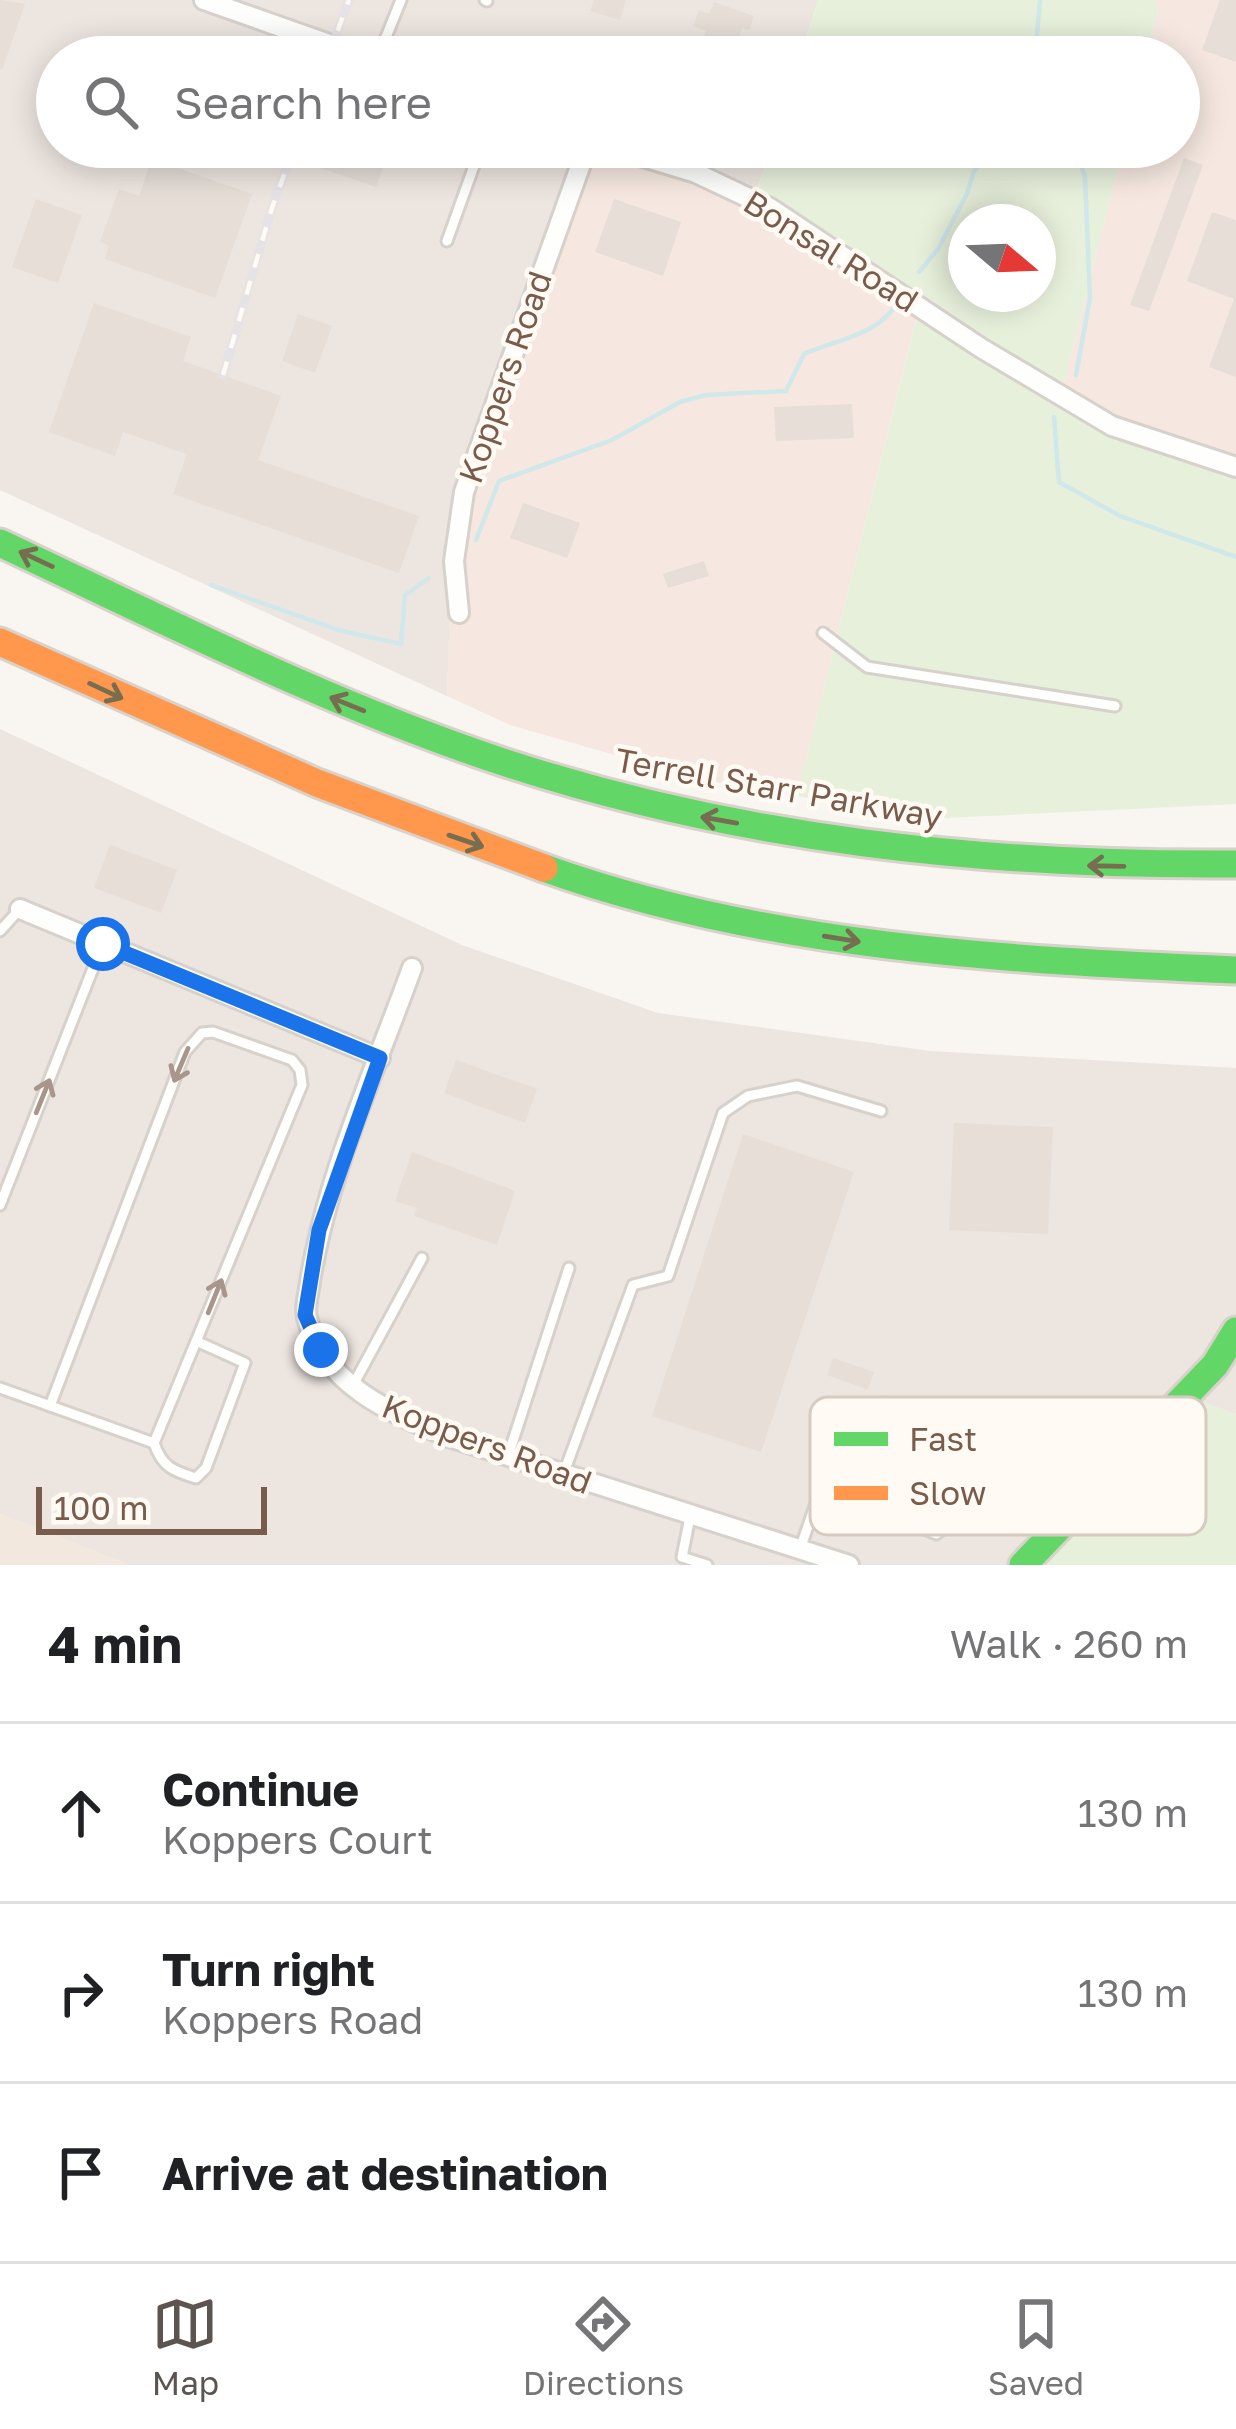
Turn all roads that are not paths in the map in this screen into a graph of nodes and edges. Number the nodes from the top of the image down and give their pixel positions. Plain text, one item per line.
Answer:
1 (204, 0) edge
2 (401, 0) edge
3 (306, 36) edge
4 (386, 36) edge
5 (473, 168) edge
6 (579, 168) edge
7 (679, 168) edge
8 (447, 241) dead end
9 (1236, 467) edge
10 (0, 543) edge
11 (459, 613) dead end
12 (823, 633) dead end
13 (0, 641) edge
14 (1115, 706) dead end
15 (1229, 864) edge
16 (20, 909) joint
17 (0, 931) edge
18 (103, 944) junction
19 (412, 968) dead end
20 (1235, 970) edge
21 (380, 1058) junction
22 (881, 1111) dead end
23 (0, 1205) edge
24 (422, 1258) dead end
25 (569, 1268) dead end
26 (1236, 1331) edge
27 (196, 1341) junction
28 (0, 1388) edge
29 (352, 1388) junction
30 (1184, 1397) edge
31 (50, 1406) junction
32 (154, 1443) junction
33 (508, 1456) junction
34 (563, 1475) junction
35 (690, 1516) junction
36 (810, 1521) edge
37 (1052, 1535) edge
38 (800, 1550) junction
39 (681, 1561) edge
40 (707, 1565) edge
41 (849, 1565) edge
42 (1023, 1565) edge

1 - 3 street
2 - 4 lane
5 - 8 lane
6 - 11 street, Koppers Road
7 - 9 street, Bonsal Road
15 -> 10 main road, Terrell Starr Parkway
12 - 14 lane
13 -> 20 main road
16 - 17 lane
16 - 18 street
18 - 21 street
23 -> 18 lane
19 - 21 street, Koppers Road
21 - 29 street, Koppers Road
22 - 34 lane
24 - 29 lane
25 - 33 lane
26 - 30 main road
27 -> 31 lane
27 - 32 lane
27 - 32 lane
28 - 31 lane
29 - 33 street, Koppers Road
31 - 32 lane
33 - 34 street, Koppers Road
34 - 35 street, Koppers Road
35 - 38 street, Koppers Road
35 - 39 lane
36 - 38 lane
37 - 42 main road
38 - 41 street, Koppers Road
39 - 40 lane

